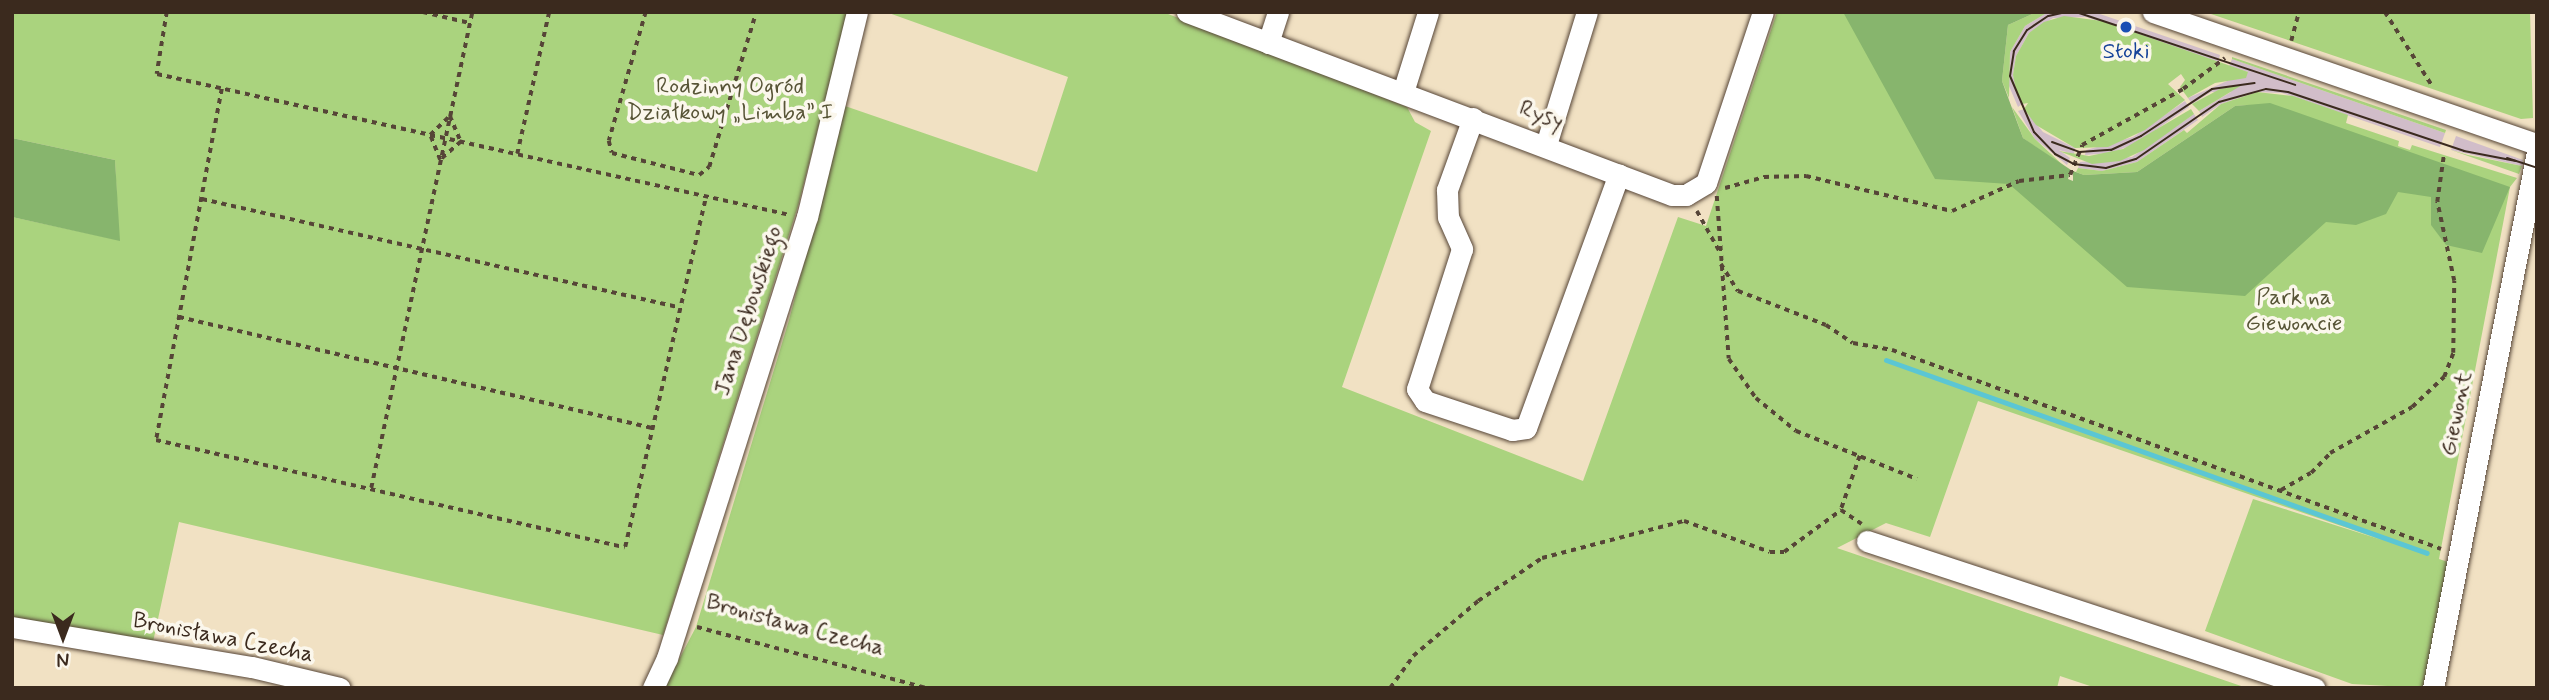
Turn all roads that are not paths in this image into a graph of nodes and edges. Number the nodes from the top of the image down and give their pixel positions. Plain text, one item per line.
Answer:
1 (857, 12) edge
2 (1187, 12) edge
3 (1278, 12) edge
4 (1428, 12) edge
5 (1587, 12) edge
6 (1763, 12) edge
7 (2153, 12) edge
8 (1268, 43) junction
9 (1403, 92) junction
10 (1473, 118) junction
11 (2537, 144) edge
12 (1546, 145) junction
13 (2537, 152) edge
14 (1619, 174) junction
15 (1867, 541) road end
16 (678, 622) joint
17 (12, 627) edge
18 (340, 688) edge
19 (653, 688) edge
20 (2314, 688) edge
21 (2433, 688) edge

1 - 16 street, Jana Dębowskiego
2 - 8 street, Rysy
3 - 8 street
4 - 9 street
5 - 12 street
6 - 14 street, Rysy
7 - 11 street
8 - 9 street, Rysy
9 - 10 street, Rysy
10 - 12 street, Rysy
10 - 14 street
12 - 14 street, Rysy
13 - 21 street, Giewont
15 - 20 street
16 - 19 street, Bronisława Czecha
17 - 18 street, Bronisława Czecha

